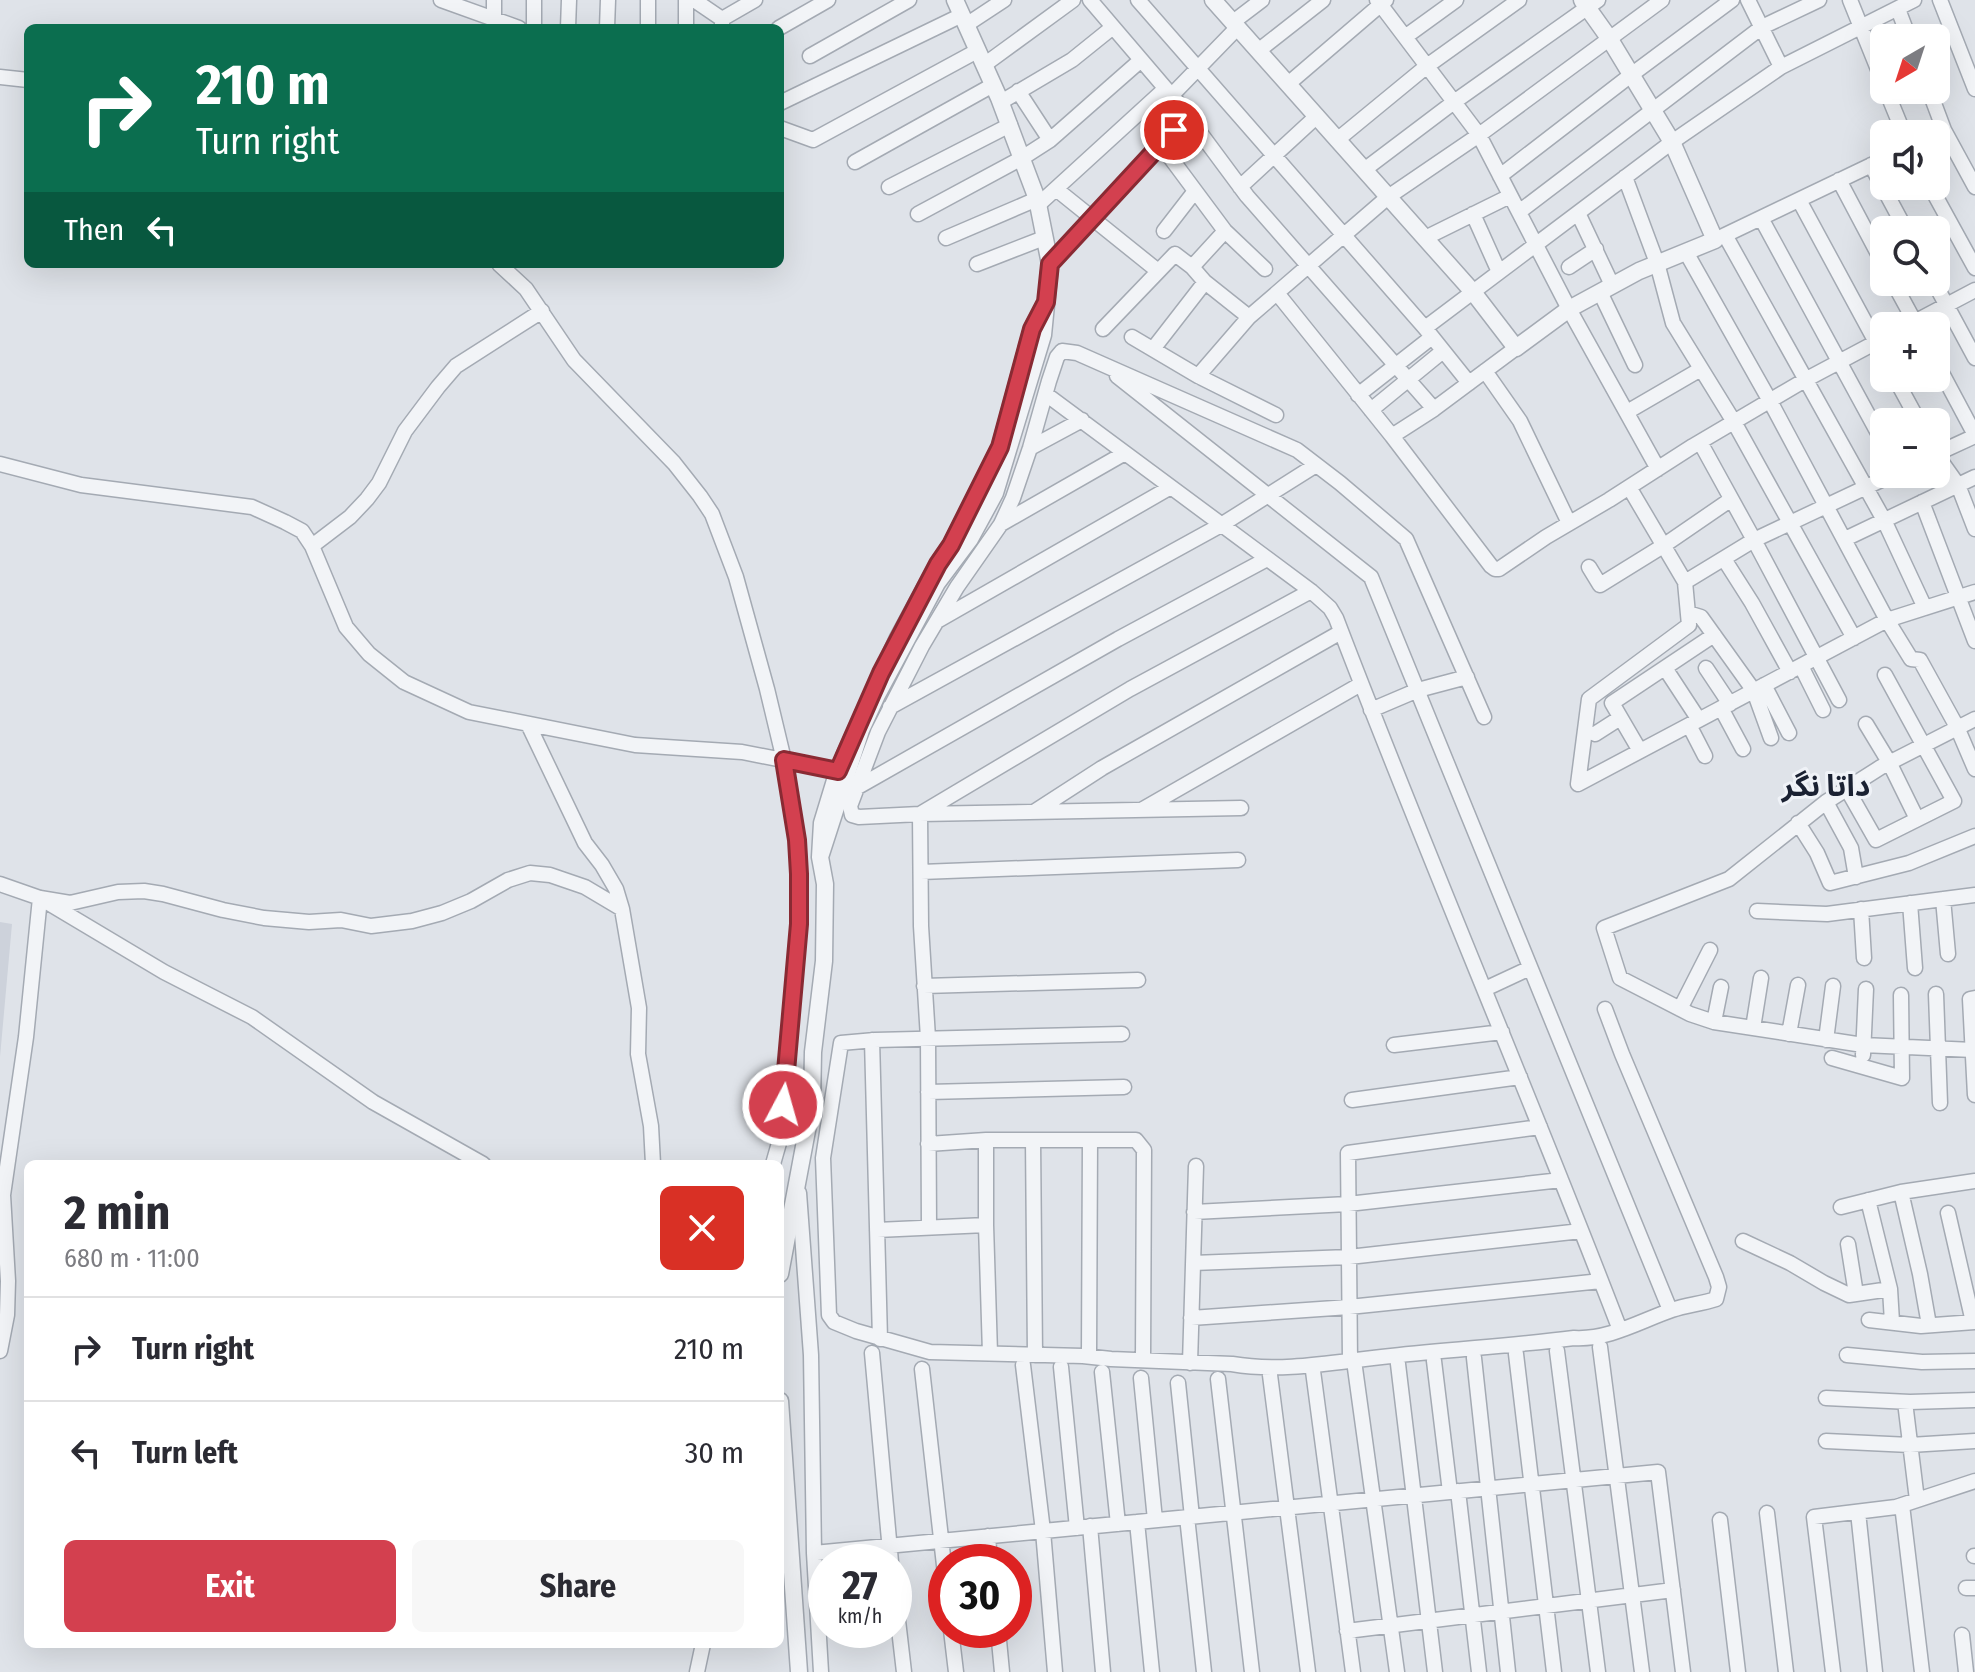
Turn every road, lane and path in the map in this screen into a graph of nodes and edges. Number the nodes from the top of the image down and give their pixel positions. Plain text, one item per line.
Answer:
1 (441, 0) edge
2 (494, 0) edge
3 (534, 0) edge
4 (569, 0) edge
5 (608, 0) edge
6 (648, 0) edge
7 (686, 0) edge
8 (694, 0) edge
9 (755, 0) edge
10 (828, 0) edge
11 (909, 0) edge
12 (1004, 0) edge
13 (1073, 0) edge
14 (1090, 0) edge
15 (1213, 0) edge
16 (1262, 0) edge
17 (1323, 0) edge
18 (1456, 0) edge
19 (1519, 0) edge
20 (1662, 0) edge
21 (1732, 0) edge
22 (1748, 0) edge
23 (1819, 0) edge
24 (1850, 0) edge
25 (1914, 0) edge
26 (1940, 0) edge
27 (1140, 1) edge
28 (1381, 1) edge
29 (1589, 2) edge
30 (457, 3) edge
31 (1898, 9) junction
32 (961, 14) edge
33 (494, 20) junction
34 (506, 24) edge
35 (534, 24) edge
36 (568, 24) edge
37 (607, 24) edge
38 (648, 24) edge
39 (686, 24) edge
40 (722, 24) edge
41 (1904, 24) edge
42 (784, 25) edge
43 (1235, 25) junction
44 (1113, 27) junction
45 (1762, 27) junction
46 (1862, 27) junction
47 (1405, 37) junction
48 (1609, 38) junction
49 (1870, 48) edge
50 (1258, 51) junction
51 (810, 56) dead end
52 (980, 58) junction
53 (1141, 60) junction
54 (1427, 66) junction
55 (1781, 67) junction
56 (1198, 68) junction
57 (1631, 75) junction
58 (0, 77) edge
59 (24, 80) edge
60 (1288, 84) junction
61 (993, 85) junction
62 (1975, 89) edge
63 (1018, 91) junction
64 (1168, 92) junction
65 (784, 101) edge
66 (1001, 102) junction
67 (1454, 102) junction
68 (1652, 110) junction
69 (1187, 115) junction
70 (1317, 116) junction
71 (1010, 125) junction
72 (784, 129) edge
73 (1479, 135) junction
74 (1050, 140) junction
75 (1337, 140) junction
76 (1672, 142) junction
77 (1161, 145) junction
78 (1950, 148) edge
79 (1274, 156) junction
80 (1022, 158) junction
81 (855, 162) dead end
82 (1870, 165) edge
83 (1364, 170) junction
84 (1500, 176) junction
85 (1625, 177) junction
86 (1839, 180) junction
87 (889, 187) dead end
88 (1240, 187) junction
89 (1975, 187) edge
90 (1056, 189) junction
91 (1195, 191) junction
92 (1510, 196) junction
93 (1388, 197) junction
94 (1799, 200) junction
95 (1938, 200) edge
96 (1038, 202) junction
97 (1519, 212) junction
98 (1578, 213) junction
99 (918, 214) dead end
100 (1473, 214) junction
101 (1761, 218) junction
102 (1093, 219) junction
103 (1164, 231) dead end
104 (1225, 231) junction
105 (1344, 235) junction
106 (946, 238) dead end
107 (1044, 238) junction
108 (1425, 238) junction
109 (1720, 238) junction
110 (1870, 239) edge
111 (1535, 245) junction
112 (1596, 249) junction
113 (1686, 252) junction
114 (1657, 263) junction
115 (977, 264) dead end
116 (1050, 264) junction
117 (1309, 266) junction
118 (1192, 267) junction
119 (1569, 267) dead end
120 (503, 268) edge
121 (1975, 268) edge
122 (1265, 269) dead end
123 (1158, 271) junction
124 (1499, 272) junction
125 (1205, 282) junction
126 (1606, 289) junction
127 (1975, 290) edge
128 (1473, 292) junction
129 (1277, 293) junction
130 (1942, 296) edge
131 (1046, 302) junction
132 (1947, 305) junction
133 (1569, 309) junction
134 (542, 311) junction
135 (1935, 312) edge
136 (1249, 317) junction
137 (1870, 323) edge
138 (1103, 329) dead end
139 (1428, 332) junction
140 (1132, 337) dead end
141 (1870, 345) edge
142 (1516, 348) junction
143 (1153, 349) junction
144 (1443, 351) junction
145 (1975, 358) edge
146 (1839, 362) junction
147 (1101, 363) junction
148 (1635, 365) dead end
149 (1397, 366) junction
150 (1701, 369) junction
151 (1485, 371) junction
152 (1198, 376) junction
153 (1409, 380) junction
154 (1805, 380) junction
155 (1469, 383) junction
156 (1950, 388) edge
157 (1047, 395) junction
158 (1358, 395) junction
159 (1770, 401) junction
160 (1434, 409) junction
161 (1371, 410) junction
162 (1627, 412) junction
163 (1276, 415) dead end
164 (1870, 418) edge
165 (1082, 420) junction
166 (1734, 422) junction
167 (1975, 435) edge
168 (1392, 436) junction
169 (1700, 442) junction
170 (1950, 447) edge
171 (1030, 448) junction
172 (1125, 453) junction
173 (0, 464) edge
174 (1316, 465) junction
175 (1658, 469) junction
176 (1950, 474) edge
177 (1975, 477) edge
178 (1958, 485) junction
179 (1870, 486) edge
180 (1171, 487) junction
181 (1629, 487) junction
182 (1866, 488) junction
183 (1269, 496) junction
184 (1730, 500) junction
185 (1922, 502) junction
186 (1827, 506) junction
187 (1884, 520) junction
188 (1569, 523) junction
189 (1790, 523) junction
190 (1001, 524) junction
191 (1221, 525) junction
192 (1975, 529) edge
193 (1845, 539) junction
194 (1754, 540) junction
195 (312, 546) junction
196 (1663, 546) junction
197 (1267, 559) junction
198 (1724, 559) junction
199 (1589, 567) dead end
200 (1685, 582) junction
201 (1311, 591) junction
202 (1975, 592) edge
203 (1959, 597) junction
204 (1925, 608) junction
205 (1688, 613) junction
206 (1887, 620) junction
207 (936, 622) junction
208 (1341, 632) junction
209 (1974, 633) edge
210 (1714, 635) junction
211 (1854, 638) junction
212 (1816, 658) junction
213 (1665, 668) junction
214 (1706, 668) dead end
215 (1796, 669) junction
216 (1885, 675) dead end
217 (1467, 677) junction
218 (1361, 684) junction
219 (1759, 688) junction
220 (1418, 690) junction
221 (1839, 700) dead end
222 (1726, 706) junction
223 (890, 707) junction
224 (1371, 710) junction
225 (1823, 710) dead end
226 (1484, 717) dead end
227 (1620, 718) junction
228 (1975, 719) edge
229 (1694, 722) junction
230 (528, 724) junction
231 (1866, 724) dead end
232 (1957, 727) junction
233 (1789, 733) dead end
234 (1595, 734) dead end
235 (1771, 738) dead end
236 (1923, 745) junction
237 (1743, 749) dead end
238 (1640, 751) junction
239 (1705, 756) dead end
240 (784, 760) junction
241 (1889, 762) junction
242 (1975, 769) edge
243 (838, 771) junction
244 (856, 788) junction
245 (1847, 789) junction
246 (1826, 802) junction
247 (1241, 808) dead end
248 (1142, 810) junction
249 (1034, 812) junction
250 (920, 814) junction
251 (1917, 819) junction
252 (1798, 823) junction
253 (1975, 836) edge
254 (820, 857) junction
255 (1238, 860) dead end
256 (921, 872) junction
257 (1856, 877) junction
258 (0, 884) edge
259 (1975, 895) edge
260 (40, 898) junction
261 (1943, 899) junction
262 (1910, 903) junction
263 (622, 909) junction
264 (1861, 909) junction
265 (1757, 911) dead end
266 (1710, 950) dead end
267 (1948, 954) dead end
268 (1864, 958) dead end
269 (1530, 968) junction
270 (1915, 968) dead end
271 (1761, 978) dead end
272 (1138, 980) dead end
273 (1798, 985) dead end
274 (924, 986) junction
275 (1833, 986) dead end
276 (1721, 987) dead end
277 (1485, 989) junction
278 (1866, 989) dead end
279 (1936, 994) dead end
280 (1901, 995) dead end
281 (1975, 998) edge
282 (1605, 1009) dead end
283 (1680, 1009) junction
284 (1714, 1022) junction
285 (1753, 1028) junction
286 (1502, 1032) junction
287 (1122, 1034) dead end
288 (1789, 1034) junction
289 (928, 1038) junction
290 (872, 1040) junction
291 (1826, 1040) junction
292 (1394, 1045) dead end
293 (1863, 1045) junction
294 (1902, 1048) junction
295 (1937, 1049) junction
296 (1973, 1050) junction
297 (1832, 1058) dead end
298 (1863, 1067) junction
299 (1520, 1077) junction
300 (1124, 1087) dead end
301 (928, 1092) junction
302 (1975, 1095) edge
303 (1352, 1100) dead end
304 (1940, 1103) dead end
305 (1540, 1127) junction
306 (986, 1140) junction
307 (1033, 1140) junction
308 (1090, 1140) junction
309 (928, 1144) junction
310 (476, 1160) edge
311 (653, 1160) edge
312 (774, 1160) edge
313 (1196, 1166) dead end
314 (798, 1179) junction
315 (1561, 1180) junction
316 (1975, 1181) edge
317 (1901, 1192) junction
318 (1868, 1200) junction
319 (1348, 1204) junction
320 (1841, 1207) dead end
321 (1194, 1212) junction
322 (1948, 1213) dead end
323 (986, 1225) junction
324 (929, 1227) junction
325 (877, 1230) junction
326 (1581, 1231) junction
327 (1743, 1241) dead end
328 (1848, 1244) dead end
329 (784, 1253) edge
330 (1349, 1257) junction
331 (1193, 1263) junction
332 (1601, 1281) junction
333 (1890, 1289) junction
334 (1856, 1294) junction
335 (1349, 1307) junction
336 (1670, 1310) junction
337 (1191, 1318) junction
338 (1869, 1320) dead end
339 (1892, 1322) junction
340 (1974, 1322) edge
341 (1929, 1325) junction
342 (1620, 1330) junction
343 (880, 1339) junction
344 (1600, 1347) dead end
345 (0, 1351) edge
346 (1557, 1351) dead end
347 (872, 1353) dead end
348 (990, 1353) junction
349 (1516, 1354) dead end
350 (1035, 1355) junction
351 (1847, 1355) dead end
352 (1089, 1356) junction
353 (1474, 1358) dead end
354 (1143, 1360) junction
355 (1434, 1361) dead end
356 (1975, 1361) edge
357 (1190, 1363) junction
358 (1352, 1364) junction
359 (1398, 1364) dead end
360 (1023, 1365) dead end
361 (1061, 1367) dead end
362 (922, 1369) dead end
363 (1313, 1371) dead end
364 (1102, 1372) dead end
365 (1270, 1375) dead end
366 (1141, 1378) dead end
367 (1218, 1379) dead end
368 (1178, 1383) dead end
369 (1826, 1398) dead end
370 (1975, 1400) edge
371 (1905, 1402) junction
372 (1826, 1441) dead end
373 (1975, 1441) edge
374 (1910, 1445) junction
375 (784, 1458) edge
376 (1616, 1476) junction
377 (1573, 1480) junction
378 (1975, 1481) edge
379 (1531, 1484) junction
380 (1488, 1488) junction
381 (1454, 1492) junction
382 (1414, 1495) junction
383 (1373, 1499) junction
384 (1917, 1500) junction
385 (1331, 1503) junction
386 (1902, 1505) junction
387 (1287, 1508) junction
388 (1858, 1512) junction
389 (1233, 1513) junction
390 (1767, 1513) dead end
391 (1190, 1517) junction
392 (1155, 1520) junction
393 (1720, 1520) dead end
394 (1137, 1522) junction
395 (1118, 1524) junction
396 (1084, 1527) junction
397 (1043, 1531) junction
398 (988, 1536) junction
399 (941, 1541) junction
400 (814, 1544) edge
401 (889, 1544) edge
402 (910, 1544) edge
403 (941, 1544) edge
404 (989, 1544) edge
405 (1673, 1590) junction
406 (1632, 1595) junction
407 (1589, 1601) junction
408 (1546, 1606) junction
409 (1502, 1611) junction
410 (1472, 1615) junction
411 (1429, 1620) junction
412 (1391, 1625) junction
413 (1347, 1631) junction
414 (1962, 1635) dead end
415 (702, 1648) edge
416 (820, 1648) edge
417 (901, 1648) edge
418 (953, 1648) edge
419 (1000, 1648) edge
420 (697, 1672) edge
421 (799, 1672) edge
422 (821, 1672) edge
423 (904, 1672) edge
424 (956, 1672) edge
425 (1002, 1672) edge
426 (1055, 1672) edge
427 (1103, 1672) edge
428 (1152, 1672) edge
429 (1204, 1672) edge
430 (1252, 1672) edge
431 (1308, 1672) edge
432 (1353, 1672) edge
433 (1397, 1672) edge
434 (1435, 1672) edge
435 (1479, 1672) edge
436 (1508, 1672) edge
437 (1554, 1672) edge
438 (1598, 1672) edge
439 (1642, 1672) edge
440 (1683, 1672) edge
441 (1738, 1672) edge
442 (1786, 1672) edge
443 (1833, 1672) edge
444 (1875, 1672) edge
445 (1922, 1672) edge
446 (1966, 1672) edge

1 - 30 street
2 - 33 street
3 - 35 street
4 - 36 street
5 - 37 street
6 - 38 street
7 - 39 street
8 - 40 street
9 - 40 street
10 - 42 street
11 - 51 street
12 - 32 street
13 - 52 street
14 - 44 street
15 - 43 street
16 - 43 street
17 - 50 street
18 - 47 street
19 - 54 street
20 - 48 street
21 - 57 street
22 - 45 street
23 - 45 street
24 - 46 street
25 - 31 street
26 - 62 street
27 - 56 street
28 - 47 street
28 - 60 street
29 - 48 street
29 - 67 street
30 - 33 street
31 - 41 street
31 - 46 street
32 - 52 street
32 - 65 street
33 - 34 street
43 - 50 street
43 - 56 street
44 - 53 street
44 - 63 street
45 - 55 street
45 - 68 street
46 - 49 street
46 - 55 street
47 - 54 street
48 - 57 street
48 - 73 street
50 - 60 street
52 - 61 street
52 - 72 street
53 - 64 street
53 - 74 street
54 - 67 street
54 - 75 street
55 - 76 street
56 - 64 street
56 - 79 street
57 - 68 street
57 - 84 street
58 - 59 street
60 - 70 street
61 - 66 street
61 - 81 street
63 - 66 street
63 - 74 street
64 - 69 street
64 - 90 street
66 - 71 street
67 - 73 street
67 - 83 street
68 - 76 street
68 - 97 street
69 - 77 street
69 - 88 street
70 - 75 street
70 - 79 street
71 - 80 street
71 - 87 street
73 - 84 street
73 - 93 street
74 - 80 street
75 - 83 street
76 - 85 street
76 - 109 street
77 - 91 street
77 - 102 street
78 - 89 street
79 - 88 street
79 - 105 street
80 - 96 street
80 - 99 street
82 - 86 street
83 - 93 street
84 - 92 street
85 - 98 street
85 - 114 street
86 - 94 street
86 - 110 street
88 - 117 street
90 - 96 street
90 - 102 street
91 - 103 street
91 - 104 street
92 - 97 street
92 - 100 street
93 - 105 street
93 - 108 street
94 - 101 street
94 - 137 street
95 - 121 street
96 - 106 street
96 - 107 street
97 - 111 street
98 - 111 street
98 - 112 street
100 - 108 street
100 - 124 street
101 - 109 street
101 - 146 street
102 - 116 street
102 - 123 street
104 - 118 street
104 - 122 street
105 - 117 street
105 - 139 street
107 - 115 street
107 - 116 street
108 - 128 street
109 - 113 street
109 - 154 street
111 - 124 street
111 - 133 street
112 - 119 street
112 - 126 street
113 - 114 street
113 - 159 street
114 - 126 street
114 - 150 street
116 - 131 street
117 - 129 street
117 - 149 street
118 - 123 street
118 - 125 street
120 - 134 street
123 - 138 street
124 - 128 street
125 - 136 street
125 - 143 street
126 - 133 street
126 - 148 street
127 - 132 street
128 - 139 street
128 - 142 street
129 - 136 street
129 - 158 street
130 - 132 street
131 - 243 street
131 - 254 street
132 - 135 street
132 - 145 street
133 - 142 street
133 - 162 street
134 - 195 street
134 - 240 street
136 - 152 street
139 - 144 street
139 - 149 street
140 - 143 street
141 - 146 street
142 - 151 street
143 - 152 street
144 - 153 street
144 - 155 street
146 - 154 street
146 - 164 street
147 - 157 street
147 - 174 street
147 - 183 street
149 - 153 street
149 - 158 street
150 - 162 street
150 - 166 street
151 - 155 street
151 - 188 street
152 - 163 street
153 - 160 street
153 - 161 street
154 - 159 street
154 - 182 street
155 - 160 street
156 - 167 street
157 - 165 street
157 - 171 street
158 - 161 street
159 - 166 street
159 - 186 street
160 - 168 street
161 - 168 street
162 - 175 street
165 - 171 street
165 - 172 street
166 - 169 street
166 - 189 street
167 - 170 street
168 - 188 street
169 - 175 street
169 - 184 street
171 - 190 street
172 - 180 street
172 - 190 street
173 - 195 street
174 - 183 street
174 - 217 street
175 - 181 street
176 - 178 street
177 - 178 street
178 - 185 street
178 - 192 street
179 - 182 street
180 - 191 street
180 - 207 street
181 - 188 street
181 - 196 street
182 - 186 street
182 - 187 street
183 - 191 street
183 - 220 street
184 - 194 street
184 - 196 street
185 - 187 street
185 - 203 street
186 - 189 street
186 - 193 street
187 - 193 street
187 - 204 street
189 - 194 street
189 - 211 street
190 - 207 street
191 - 197 street
191 - 223 street
193 - 206 street
194 - 198 street
194 - 212 street
195 - 230 street
196 - 199 street
196 - 200 street
197 - 201 street
197 - 244 street
198 - 200 street
198 - 215 street
200 - 205 street
201 - 208 street
201 - 250 street
202 - 203 street
203 - 204 street
203 - 209 street
204 - 206 street
205 - 210 street
205 - 238 street
206 - 211 street
206 - 232 street
207 - 223 street
208 - 218 street
208 - 249 street
210 - 213 street
210 - 219 street
211 - 212 street
212 - 215 street
212 - 221 street
213 - 227 street
213 - 229 street
214 - 222 street
215 - 219 street
215 - 225 street
216 - 236 street
217 - 220 street
217 - 226 street
218 - 224 street
218 - 248 street
219 - 222 street
219 - 233 street
219 - 235 street
220 - 224 street
220 - 269 street
222 - 229 street
222 - 237 street
223 - 244 street
224 - 277 street
227 - 234 street
227 - 238 street
228 - 232 street
229 - 238 street
229 - 239 street
230 - 240 street
230 - 263 street
231 - 241 street
232 - 236 street
232 - 242 street
236 - 241 street
236 - 251 street
240 - 243 street
240 - 312 street
241 - 245 street
241 - 251 street
243 - 254 street
244 - 250 street
245 - 246 street
245 - 251 street
246 - 252 street
246 - 257 street
247 - 248 street
248 - 249 street
249 - 250 street
250 - 256 street
252 - 257 street
252 - 283 street
253 - 257 street
254 - 314 street
255 - 256 street
256 - 274 street
258 - 260 street
259 - 261 street
260 - 263 street
260 - 310 street
260 - 345 street
261 - 262 street
261 - 267 street
262 - 264 street
262 - 270 street
263 - 311 street
264 - 265 street
264 - 268 street
266 - 283 street
269 - 277 street
269 - 336 street
271 - 285 street
272 - 274 street
273 - 288 street
274 - 289 street
275 - 291 street
276 - 284 street
277 - 286 street
278 - 293 street
279 - 295 street
280 - 294 street
281 - 296 street
282 - 336 street
283 - 284 street
284 - 285 street
285 - 288 street
286 - 292 street
286 - 299 street
287 - 289 street
288 - 291 street
289 - 290 street
289 - 301 street
290 - 325 street
290 - 343 street
291 - 293 street
293 - 294 street
293 - 298 street
294 - 295 street
294 - 298 street
295 - 296 street
295 - 304 street
296 - 302 street
297 - 298 street
299 - 303 street
299 - 305 street
300 - 301 street
301 - 309 street
305 - 315 street
305 - 319 street
306 - 307 street
306 - 309 street
306 - 323 street
307 - 308 street
307 - 350 street
308 - 352 street
308 - 354 street
309 - 324 street
313 - 321 street
314 - 329 street
314 - 400 street
315 - 319 street
315 - 326 street
316 - 317 street
317 - 318 street
317 - 341 street
318 - 320 street
318 - 333 street
319 - 321 street
319 - 330 street
321 - 331 street
322 - 340 street
323 - 324 street
323 - 348 street
324 - 325 street
325 - 343 street
326 - 330 street
326 - 332 street
327 - 334 street
328 - 334 street
330 - 331 street
330 - 335 street
331 - 337 street
332 - 335 street
332 - 342 street
333 - 334 street
333 - 339 street
335 - 337 street
335 - 358 street
336 - 342 street
337 - 357 street
338 - 339 street
339 - 341 street
340 - 341 street
342 - 358 street
343 - 348 street
344 - 376 street
346 - 377 street
347 - 401 street
348 - 350 street
349 - 379 street
350 - 352 street
351 - 356 street
352 - 354 street
353 - 380 street
354 - 357 street
355 - 381 street
357 - 358 street
358 - 383 street
359 - 382 street
360 - 397 street
361 - 396 street
362 - 399 street
363 - 385 street
364 - 395 street
365 - 387 street
366 - 392 street
367 - 389 street
368 - 391 street
369 - 371 street
370 - 371 street
371 - 374 street
372 - 374 street
373 - 374 street
374 - 384 street
375 - 421 street
376 - 377 street
376 - 405 street
376 - 406 street
377 - 379 street
377 - 407 street
378 - 384 street
379 - 380 street
379 - 408 street
380 - 381 street
380 - 409 street
381 - 382 street
381 - 410 street
382 - 383 street
382 - 411 street
383 - 385 street
383 - 412 street
384 - 386 street
385 - 387 street
385 - 413 street
386 - 388 street
386 - 445 street
387 - 389 street
387 - 431 street
388 - 443 street
388 - 444 street
389 - 391 street
389 - 430 street
390 - 442 street
391 - 392 street
391 - 429 street
392 - 394 street
393 - 441 street
394 - 395 street
394 - 428 street
395 - 396 street
396 - 397 street
396 - 427 street
397 - 398 street
397 - 426 street
398 - 399 street
398 - 404 street
399 - 402 street
399 - 403 street
405 - 406 street
405 - 440 street
406 - 407 street
406 - 439 street
407 - 408 street
407 - 438 street
408 - 409 street
408 - 437 street
409 - 410 street
409 - 436 street
410 - 411 street
410 - 435 street
411 - 412 street
411 - 434 street
412 - 413 street
412 - 433 street
413 - 432 street
414 - 446 street
415 - 420 street
416 - 422 street
417 - 423 street
418 - 424 street
419 - 425 street

